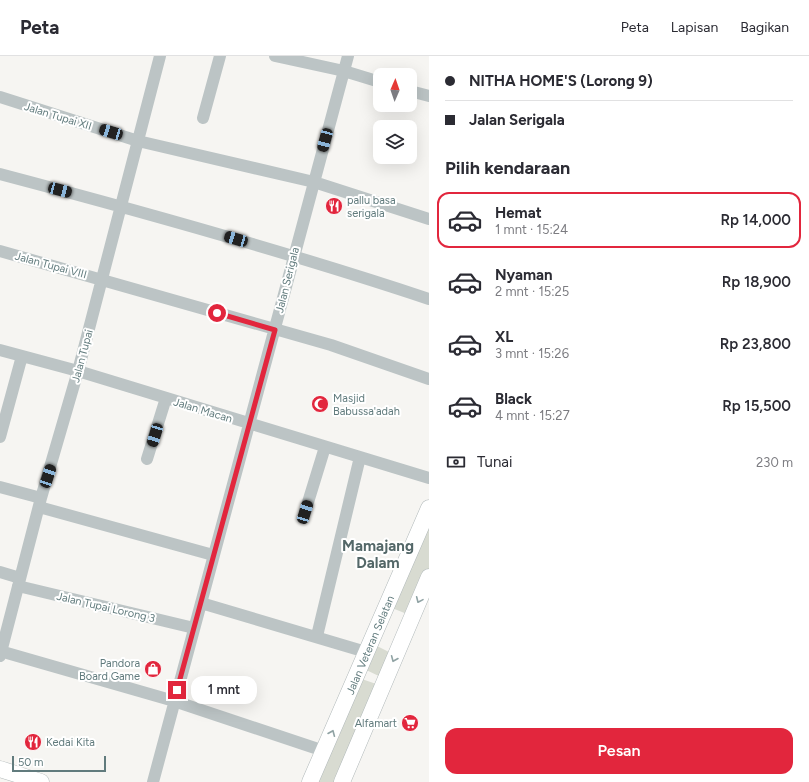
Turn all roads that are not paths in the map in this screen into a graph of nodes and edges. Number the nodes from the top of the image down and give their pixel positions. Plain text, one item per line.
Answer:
1 (160, 56) edge
2 (220, 56) edge
3 (275, 56) edge
4 (348, 56) edge
5 (344, 71) junction
6 (373, 80) edge
7 (417, 93) edge
8 (429, 96) edge
9 (0, 98) edge
10 (203, 118) dead end
11 (138, 141) junction
12 (0, 174) edge
13 (314, 182) junction
14 (121, 206) junction
15 (429, 220) edge
16 (0, 251) edge
17 (293, 255) junction
18 (102, 279) junction
19 (429, 299) edge
20 (275, 330) junction
21 (0, 350) edge
22 (22, 356) junction
23 (78, 372) junction
24 (429, 379) edge
25 (166, 398) junction
26 (250, 424) junction
27 (0, 437) edge
28 (325, 447) junction
29 (360, 458) junction
30 (147, 459) dead end
31 (429, 478) edge
32 (0, 487) edge
33 (40, 502) junction
34 (429, 508) edge
35 (305, 512) dead end
36 (213, 555) junction
37 (0, 572) edge
38 (429, 577) edge
39 (19, 582) junction
40 (200, 604) junction
41 (385, 611) junction
42 (409, 623) junction
43 (194, 628) junction
44 (317, 636) junction
45 (0, 652) edge
46 (366, 652) junction
47 (174, 701) junction
48 (324, 751) junction
49 (0, 770) edge
50 (41, 782) edge
51 (153, 782) edge
52 (310, 782) edge
53 (342, 782) edge

1 - 11 street, Jalan Tupai
2 - 10 street
3 - 5 street
4 - 5 street, Jalan Serigala
5 - 6 street
5 - 13 street, Jalan Serigala
7 - 8 street
9 - 11 street, Jalan Tupai XII
11 - 13 street, Jalan Tupai XII
11 - 14 street, Jalan Tupai
12 - 14 street
13 - 15 street, Jalan Tupai XII
13 - 17 street, Jalan Serigala
14 - 17 street
14 - 18 street, Jalan Tupai
16 - 18 street, Jalan Tupai VIII
17 - 19 street
17 - 20 street, Jalan Serigala
18 - 20 street, Jalan Tupai VIII
18 - 23 street, Jalan Tupai
20 - 24 street, Jalan Tupai VIII
20 - 26 street, Jalan Serigala
21 - 22 street, Jalan Macan
22 - 23 street, Jalan Macan
22 - 27 street
23 - 25 street, Jalan Macan
23 - 33 street, Jalan Tupai
25 - 26 street, Jalan Macan
25 - 30 street
26 - 28 street, Jalan Macan
26 - 36 street, Jalan Serigala
28 - 29 street, Jalan Macan
28 - 35 street
29 - 31 street, Jalan Macan
29 - 44 street
32 - 33 street
33 - 36 street
33 - 39 street, Jalan Tupai
34 - 41 main road, Jalan Veteran Selatan
36 - 40 street, Jalan Serigala
37 - 39 street, Jalan Tupai Lorong 3
38 -> 42 main road
39 - 43 street, Jalan Tupai Lorong 3
39 - 45 street, Jalan Tupai
40 - 43 street, Jalan Serigala
40 - 44 street
41 - 42 main road
41 - 46 main road, Jalan Veteran Selatan
42 -> 53 main road
43 - 47 street, Jalan Serigala
44 - 46 street
45 - 47 street
48 -> 46 main road, Jalan Veteran Selatan
47 - 48 street
47 - 51 street, Jalan Serigala
48 - 52 main road, Jalan Veteran Selatan
49 - 50 main road

